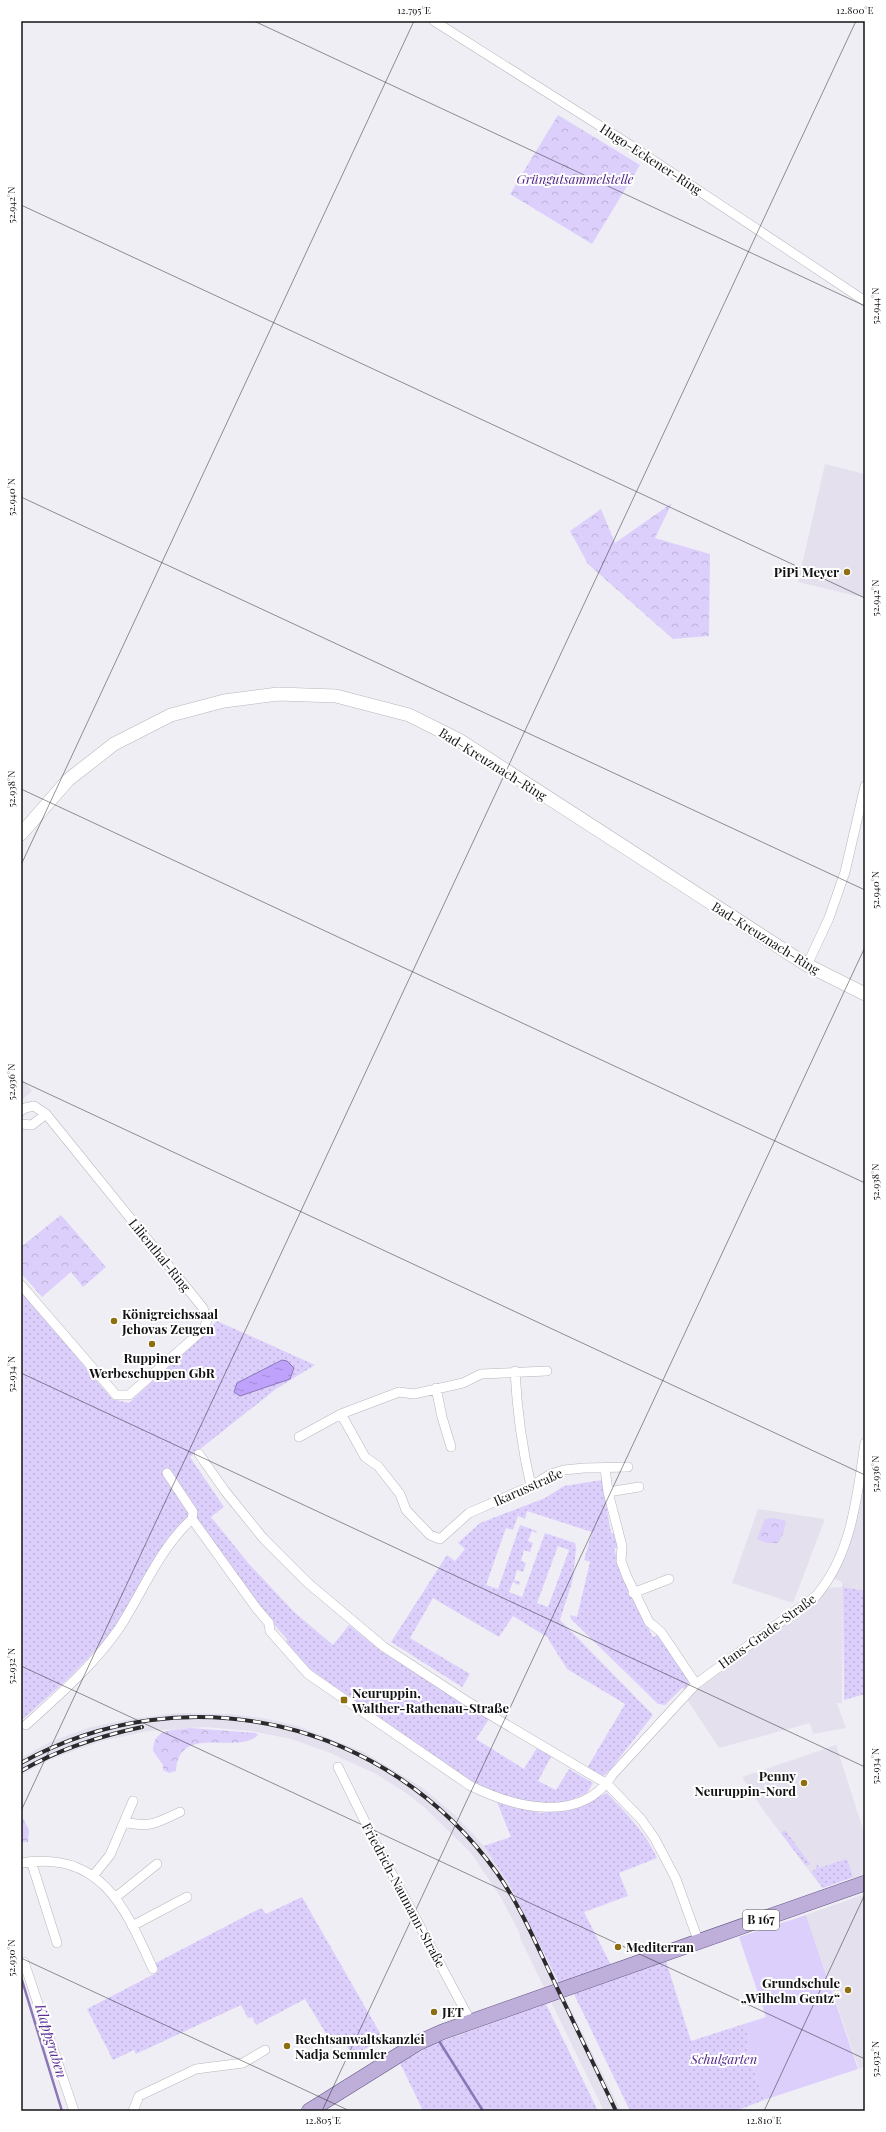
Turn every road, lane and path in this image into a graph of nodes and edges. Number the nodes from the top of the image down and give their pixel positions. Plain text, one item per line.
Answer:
1 (434, 21) edge
2 (865, 301) edge
3 (865, 786) edge
4 (21, 834) edge
5 (807, 965) junction
6 (865, 994) edge
7 (21, 1111) edge
8 (46, 1114) junction
9 (21, 1124) edge
10 (21, 1285) edge
11 (515, 1371) junction
12 (547, 1371) dead end
13 (436, 1388) junction
14 (341, 1414) junction
15 (298, 1437) dead end
16 (865, 1443) edge
17 (452, 1447) dead end
18 (199, 1454) dead end
19 (628, 1467) dead end
20 (605, 1468) junction
21 (168, 1473) dead end
22 (531, 1486) junction
23 (639, 1487) dead end
24 (608, 1492) junction
25 (192, 1519) junction
26 (669, 1579) dead end
27 (633, 1593) junction
28 (696, 1684) junction
29 (26, 1725) dead end
30 (338, 1767) dead end
31 (607, 1784) junction
32 (133, 1801) dead end
33 (180, 1812) dead end
34 (124, 1822) junction
35 (31, 1861) junction
36 (21, 1863) edge
37 (157, 1864) dead end
38 (93, 1876) junction
39 (865, 1883) edge
40 (188, 1897) dead end
41 (116, 1898) junction
42 (132, 1926) junction
43 (698, 1940) junction
44 (57, 1943) dead end
45 (24, 1962) dead end
46 (153, 1969) dead end
47 (470, 2022) junction
48 (265, 2050) dead end
49 (74, 2111) edge
50 (133, 2111) edge
51 (309, 2111) edge

1 - 2 street, Hugo-Eckener-Ring
3 - 5 street
4 - 5 main road, Bad-Kreuznach-Ring
5 - 6 main road, Bad-Kreuznach-Ring
7 - 8 street, Lilienthal-Ring
8 - 9 street
8 - 10 street, Lilienthal-Ring
11 - 12 street
11 - 13 street
11 - 22 street
13 - 14 street
13 - 17 street
14 - 15 street
14 - 22 street, Ikarusstraße
16 - 28 street, Hans-Grade-Straße
18 - 31 street
19 - 20 street, Ikarusstraße
20 - 22 street, Ikarusstraße
20 - 24 street
21 - 25 street, Hans-Grade-Straße
23 - 24 street
24 - 27 street
25 - 29 street
25 - 31 street, Hans-Grade-Straße
26 - 27 street
27 - 28 street
28 - 31 street, Hans-Grade-Straße
30 - 47 street, Friedrich-Naumann-Straße
31 - 43 street
32 - 34 street
33 - 34 street
34 - 38 street
35 - 36 street
35 - 38 street
35 - 44 street
37 - 41 street
38 - 41 street
39 - 43 main road, B 167
40 - 42 street
41 - 42 street
42 - 46 street
43 - 47 main road, B 167
45 - 49 street
47 - 51 main road, B 167
48 - 50 street

